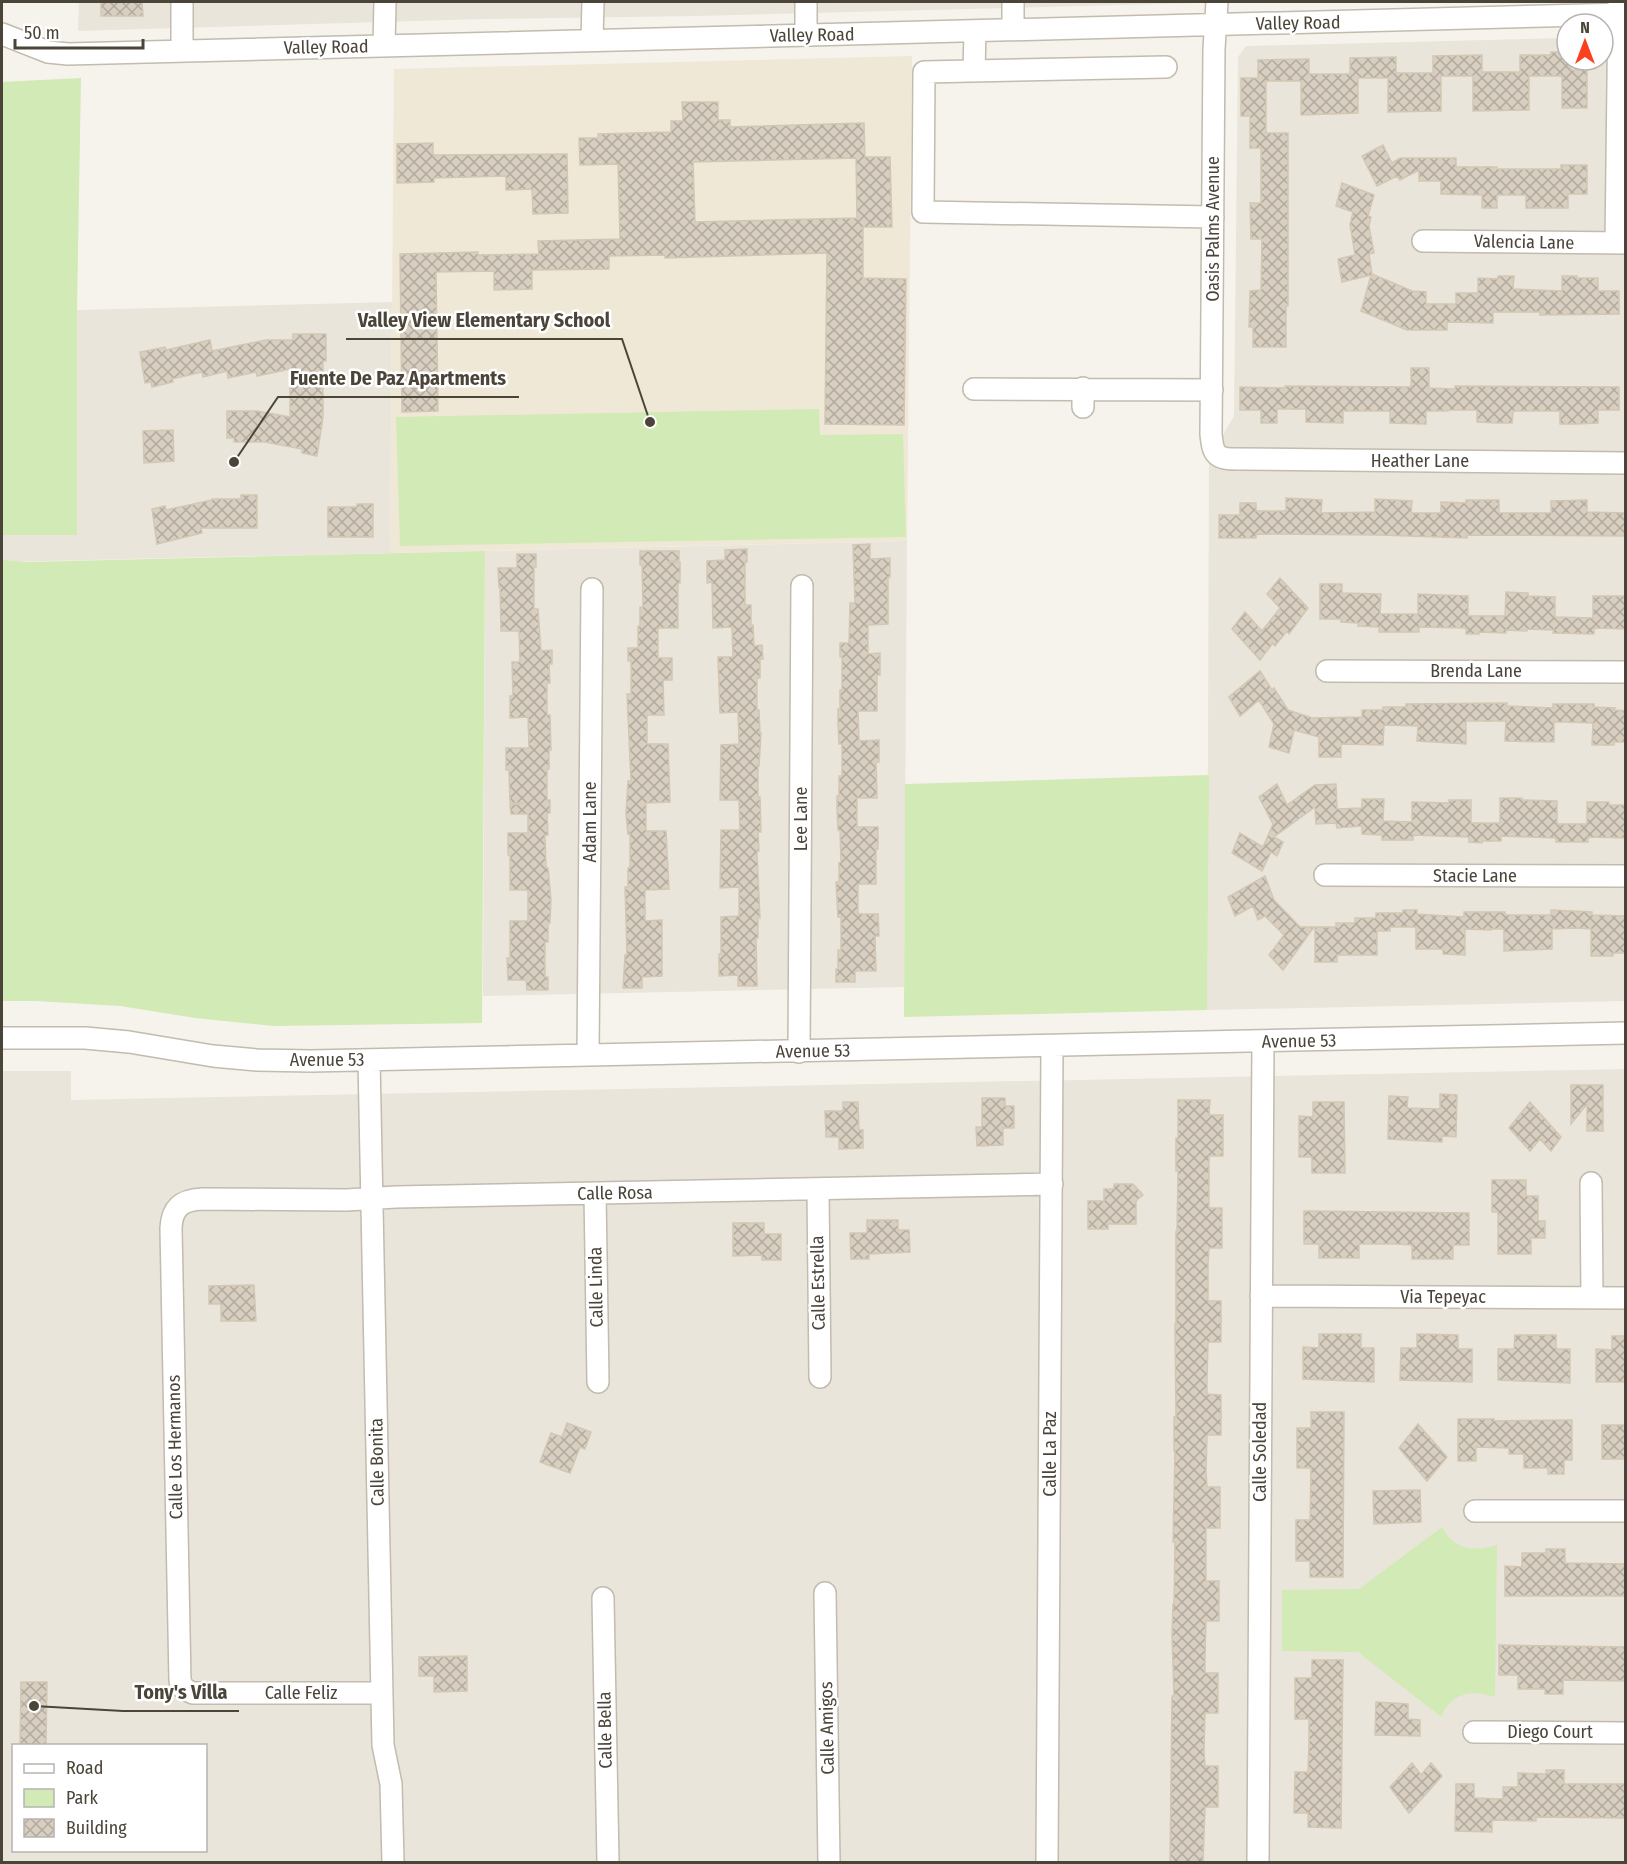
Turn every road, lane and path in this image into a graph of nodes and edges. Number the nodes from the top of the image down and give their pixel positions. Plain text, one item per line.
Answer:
1 (182, 2) edge
2 (385, 2) edge
3 (593, 2) edge
4 (806, 2) edge
5 (1013, 2) edge
6 (1216, 2) edge
7 (1621, 10) edge
8 (1418, 11) edge
9 (1215, 25) junction
10 (1013, 30) junction
11 (975, 31) junction
12 (2, 34) edge
13 (806, 35) junction
14 (592, 40) junction
15 (384, 46) junction
16 (182, 51) junction
17 (1166, 68) dead end
18 (974, 70) junction
19 (1213, 217) junction
20 (1423, 241) dead end
21 (1621, 243) edge
22 (974, 389) dead end
23 (1212, 390) junction
24 (1216, 455) joint
25 (1626, 463) edge
26 (802, 586) dead end
27 (592, 589) dead end
28 (1327, 671) dead end
29 (1626, 672) edge
30 (1325, 875) dead end
31 (1626, 876) edge
32 (1626, 1033) edge
33 (2, 1038) edge
34 (1263, 1041) junction
35 (1052, 1046) junction
36 (799, 1052) junction
37 (588, 1055) junction
38 (369, 1060) junction
39 (1591, 1183) dead end
40 (1052, 1184) junction
41 (818, 1188) junction
42 (595, 1193) junction
43 (372, 1198) junction
44 (179, 1205) joint
45 (1262, 1296) junction
46 (1592, 1298) junction
47 (1626, 1298) edge
48 (820, 1377) dead end
49 (598, 1382) dead end
50 (1475, 1511) dead end
51 (1626, 1511) edge
52 (825, 1593) dead end
53 (603, 1598) dead end
54 (184, 1689) joint
55 (382, 1693) junction
56 (1474, 1732) dead end
57 (1626, 1732) edge
58 (393, 1863) edge
59 (608, 1863) edge
60 (829, 1863) edge
61 (1047, 1863) edge
62 (1258, 1863) edge

1 - 16 street
2 - 15 street
3 - 14 street
4 - 13 street
5 - 10 street
6 - 9 street, Oasis Palms Avenue
7 - 8 street, Valley Road
7 - 21 street
8 - 9 street, Valley Road
9 - 10 street, Valley Road
9 - 19 street, Oasis Palms Avenue
10 - 11 street, Valley Road
11 - 13 street, Valley Road
11 - 18 street
12 - 16 street, Valley Road
13 - 14 street, Valley Road
14 - 15 street, Valley Road
15 - 16 street, Valley Road
17 - 18 street
18 - 19 street
19 - 23 street, Oasis Palms Avenue
20 - 21 street, Valencia Lane
22 - 23 street
23 - 24 street, Oasis Palms Avenue
24 - 25 street, Heather Lane
26 - 36 street, Lee Lane
27 - 37 street, Adam Lane
28 - 29 street, Brenda Lane
30 - 31 street, Stacie Lane
32 - 34 street, Avenue 53
33 - 38 street, Avenue 53
34 - 35 street, Avenue 53
34 - 45 street, Calle Soledad
35 - 36 street, Avenue 53
35 - 40 street, Calle La Paz
36 - 37 street, Avenue 53
37 - 38 street, Avenue 53
38 - 43 street, Calle Bonita
39 - 46 street
40 - 41 street, Calle Rosa
40 - 61 street, Calle La Paz
41 - 42 street, Calle Rosa
41 - 48 street, Calle Estrella
42 - 43 street, Calle Rosa
42 - 49 street, Calle Linda
43 - 44 street, Calle Rosa
43 - 55 street, Calle Bonita
44 - 54 street, Calle Los Hermanos
45 - 46 street, Via Tepeyac
45 - 62 street, Calle Soledad
46 - 47 street, Via Tepeyac
50 - 51 street
52 - 60 street, Calle Amigos
53 - 59 street, Calle Bella
54 - 55 street, Calle Feliz
55 - 58 street, Calle Bonita
56 - 57 street, Diego Court

